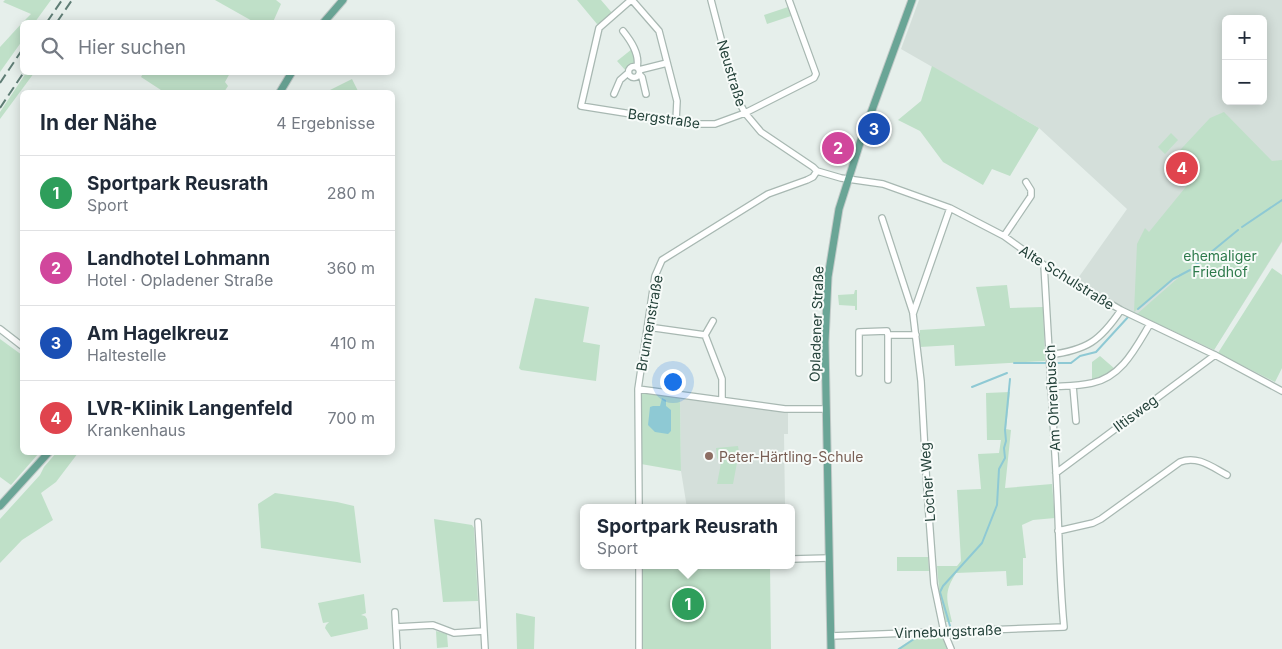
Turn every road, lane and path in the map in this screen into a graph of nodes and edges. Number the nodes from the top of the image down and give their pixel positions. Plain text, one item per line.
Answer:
1 (343, 0) edge
2 (632, 0) edge
3 (710, 0) edge
4 (789, 0) edge
5 (912, 0) edge
6 (326, 20) edge
7 (623, 32) dead end
8 (667, 63) junction
9 (638, 71) junction
10 (290, 75) edge
11 (281, 90) edge
12 (614, 94) dead end
13 (646, 94) dead end
14 (745, 113) junction
15 (676, 121) junction
16 (817, 171) junction
17 (847, 179) junction
18 (1026, 182) dead end
19 (950, 208) junction
20 (882, 218) dead end
21 (1004, 236) junction
22 (1044, 265) junction
23 (1122, 310) junction
24 (913, 314) junction
25 (713, 321) dead end
26 (1150, 324) junction
27 (648, 327) junction
28 (0, 329) edge
29 (705, 335) junction
30 (916, 335) junction
31 (888, 336) junction
32 (20, 344) edge
33 (1049, 355) junction
34 (1215, 355) junction
35 (859, 373) dead end
36 (888, 380) dead end
37 (1074, 386) junction
38 (1050, 387) junction
39 (638, 389) junction
40 (1282, 390) edge
41 (722, 400) junction
42 (826, 409) junction
43 (1076, 421) dead end
44 (46, 455) edge
45 (1056, 472) junction
46 (1227, 475) dead end
47 (639, 504) edge
48 (0, 506) edge
49 (478, 522) dead end
50 (1058, 531) junction
51 (829, 558) junction
52 (795, 559) edge
53 (639, 569) edge
54 (394, 612) dead end
55 (396, 627) junction
56 (1064, 627) joint
57 (484, 631) junction
58 (944, 632) junction
59 (831, 636) junction
60 (397, 649) edge
61 (486, 649) edge
62 (638, 649) edge
63 (831, 649) edge
64 (951, 649) edge

1 - 6 main road
2 - 8 street
2 - 15 street, Bergstraße
3 - 14 street, Neustraße
4 - 14 street, Bergstraße
5 - 17 main road, Opladener Straße
7 - 9 street
8 - 9 street
8 - 15 street
9 - 12 street
9 - 13 street
10 - 11 main road
14 - 15 street, Bergstraße
14 - 16 street, Neustraße
16 - 17 street, Neustraße
16 - 27 street, Brunnenstraße
17 - 19 street, Alte Schulstraße
17 - 42 main road, Opladener Straße
18 - 21 street
19 - 21 street, Alte Schulstraße
19 - 24 street, Locher Weg
20 - 24 street, Locher Weg
21 - 22 street, Alte Schulstraße
22 - 23 street, Alte Schulstraße
22 - 33 street, Am Ohrenbusch
23 - 26 street, Alte Schulstraße
23 - 33 street
24 - 30 street, Locher Weg
25 - 29 street
26 - 34 street, Alte Schulstraße
26 - 37 street
27 - 29 street
27 - 39 street, Brunnenstraße
28 - 32 street
29 - 41 street
30 - 31 street
30 - 58 street, Locher Weg
31 - 35 street
31 - 36 street
33 - 38 street, Am Ohrenbusch
34 - 40 street, Alte Schulstraße
34 - 45 street, Iltisweg
37 - 38 street
37 - 43 street
38 - 45 street, Am Ohrenbusch
39 - 41 street
39 - 47 street, Brunnenstraße
41 - 42 street
42 - 51 main road, Opladener Straße
44 - 48 main road
45 - 50 street, Am Ohrenbusch
46 - 50 street
49 - 57 street
50 - 56 street, Am Ohrenbusch
51 - 52 street
51 - 59 main road, Opladener Straße
53 - 62 street
54 - 55 street
55 - 57 street
55 - 60 street
56 - 58 street, Virneburgstraße
57 - 61 street
58 - 59 street, Virneburgstraße
58 - 64 street, Locher Weg
59 - 63 main road, Opladener Straße

